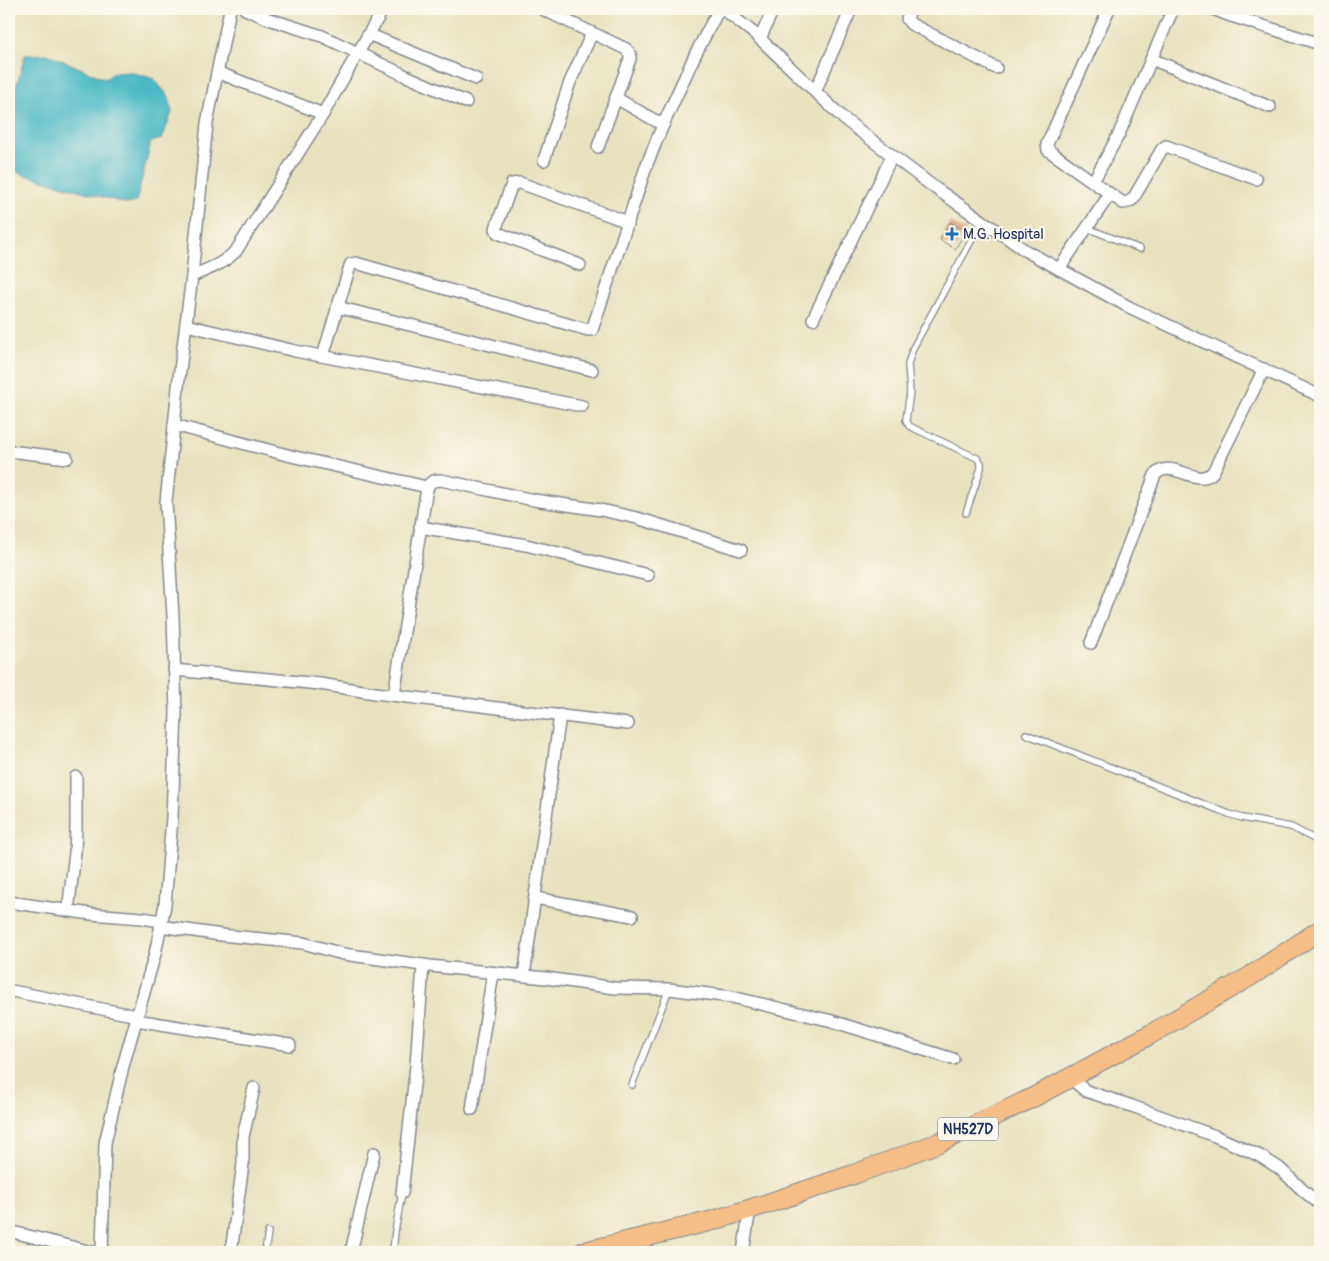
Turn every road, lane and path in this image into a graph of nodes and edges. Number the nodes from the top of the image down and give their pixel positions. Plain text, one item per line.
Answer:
1 (230, 9) edge
2 (245, 9) edge
3 (383, 9) edge
4 (542, 9) edge
5 (719, 9) edge
6 (723, 9) edge
7 (773, 9) edge
8 (910, 9) edge
9 (1109, 9) edge
10 (1173, 9) edge
11 (1213, 9) edge
12 (849, 14) dead end
13 (592, 33) junction
14 (368, 34) junction
15 (760, 39) junction
16 (1320, 44) edge
17 (357, 53) junction
18 (1151, 59) junction
19 (996, 68) dead end
20 (217, 72) junction
21 (476, 79) dead end
22 (815, 92) junction
23 (616, 98) junction
24 (466, 102) dead end
25 (1270, 107) dead end
26 (323, 114) junction
27 (663, 125) junction
28 (598, 147) dead end
29 (892, 156) junction
30 (544, 160) dead end
31 (1256, 179) dead end
32 (1093, 182) junction
33 (1110, 194) junction
34 (982, 221) junction
35 (628, 222) junction
36 (1087, 228) junction
37 (1140, 249) dead end
38 (580, 265) dead end
39 (1059, 269) junction
40 (192, 276) junction
41 (337, 308) junction
42 (813, 319) dead end
43 (186, 325) junction
44 (323, 356) junction
45 (1264, 369) junction
46 (592, 370) dead end
47 (1320, 396) edge
48 (582, 406) dead end
49 (174, 425) junction
50 (9, 454) edge
51 (67, 458) dead end
52 (427, 487) junction
53 (966, 513) dead end
54 (420, 528) junction
55 (741, 550) dead end
56 (648, 576) dead end
57 (1090, 643) dead end
58 (174, 670) junction
59 (394, 695) junction
60 (560, 715) junction
61 (628, 724) dead end
62 (1026, 734) dead end
63 (76, 777) dead end
64 (1320, 842) edge
65 (536, 898) junction
66 (9, 902) edge
67 (68, 911) junction
68 (632, 916) dead end
69 (161, 924) junction
70 (1320, 930) edge
71 (423, 965) junction
72 (493, 972) junction
73 (524, 976) junction
74 (669, 989) junction
75 (12, 991) dead end
76 (136, 1018) junction
77 (290, 1045) dead end
78 (953, 1059) dead end
79 (1069, 1077) junction
80 (632, 1085) dead end
81 (254, 1088) dead end
82 (472, 1109) dead end
83 (374, 1153) dead end
84 (402, 1193) joint
85 (1320, 1204) edge
86 (750, 1209) junction
87 (9, 1231) edge
88 (268, 1232) dead end
89 (72, 1250) edge
90 (92, 1252) edge
91 (102, 1252) edge
92 (230, 1252) edge
93 (265, 1252) edge
94 (351, 1252) edge
95 (393, 1252) edge
96 (583, 1252) edge
97 (742, 1252) edge

1 - 20 street
2 - 17 street
3 - 14 street
4 - 13 street
5 - 27 street
6 - 15 street
7 - 15 street
8 - 19 street
9 - 32 street
10 - 18 street
11 - 16 street
12 - 22 street
13 - 23 street
13 - 30 street
14 - 17 street
14 - 21 street
15 - 22 street
17 - 24 street
17 - 26 street
18 - 25 street
18 - 32 street
20 - 26 street
20 - 40 street
22 - 29 street
23 - 27 street
23 - 28 street
26 - 40 street
27 - 35 street
29 - 34 street
29 - 42 street
31 - 33 street
32 - 33 street
33 - 36 street
34 - 39 street
34 - 53 lane
35 - 38 street
35 - 41 street
36 - 37 lane
36 - 39 street
39 - 45 street
40 - 43 street
41 - 44 street
41 - 46 street
43 - 44 street
43 - 49 street
44 - 48 street
45 - 47 street
45 - 57 street
49 - 52 street
49 - 58 street
50 - 51 street
52 - 54 street
52 - 55 street
54 - 56 street
54 - 59 street
58 - 59 street
58 - 69 street
59 - 60 street
60 - 61 street
60 - 65 street
62 - 64 lane
63 - 67 street
65 - 68 street
65 - 73 street
66 - 67 street
67 - 69 street
69 - 71 street
69 - 76 street
70 - 79 highway, NH527D
71 - 72 street
71 - 84 street
72 - 73 street
72 - 82 street
73 - 74 street
74 - 78 street
74 - 80 lane
75 - 76 street
76 - 77 street
76 - 91 street
79 - 85 street
79 - 86 highway, NH527D
81 - 92 street
83 - 94 street
84 - 95 lane
86 - 96 highway, NH527D
86 - 97 street
87 - 89 street
88 - 93 lane
89 - 90 street

